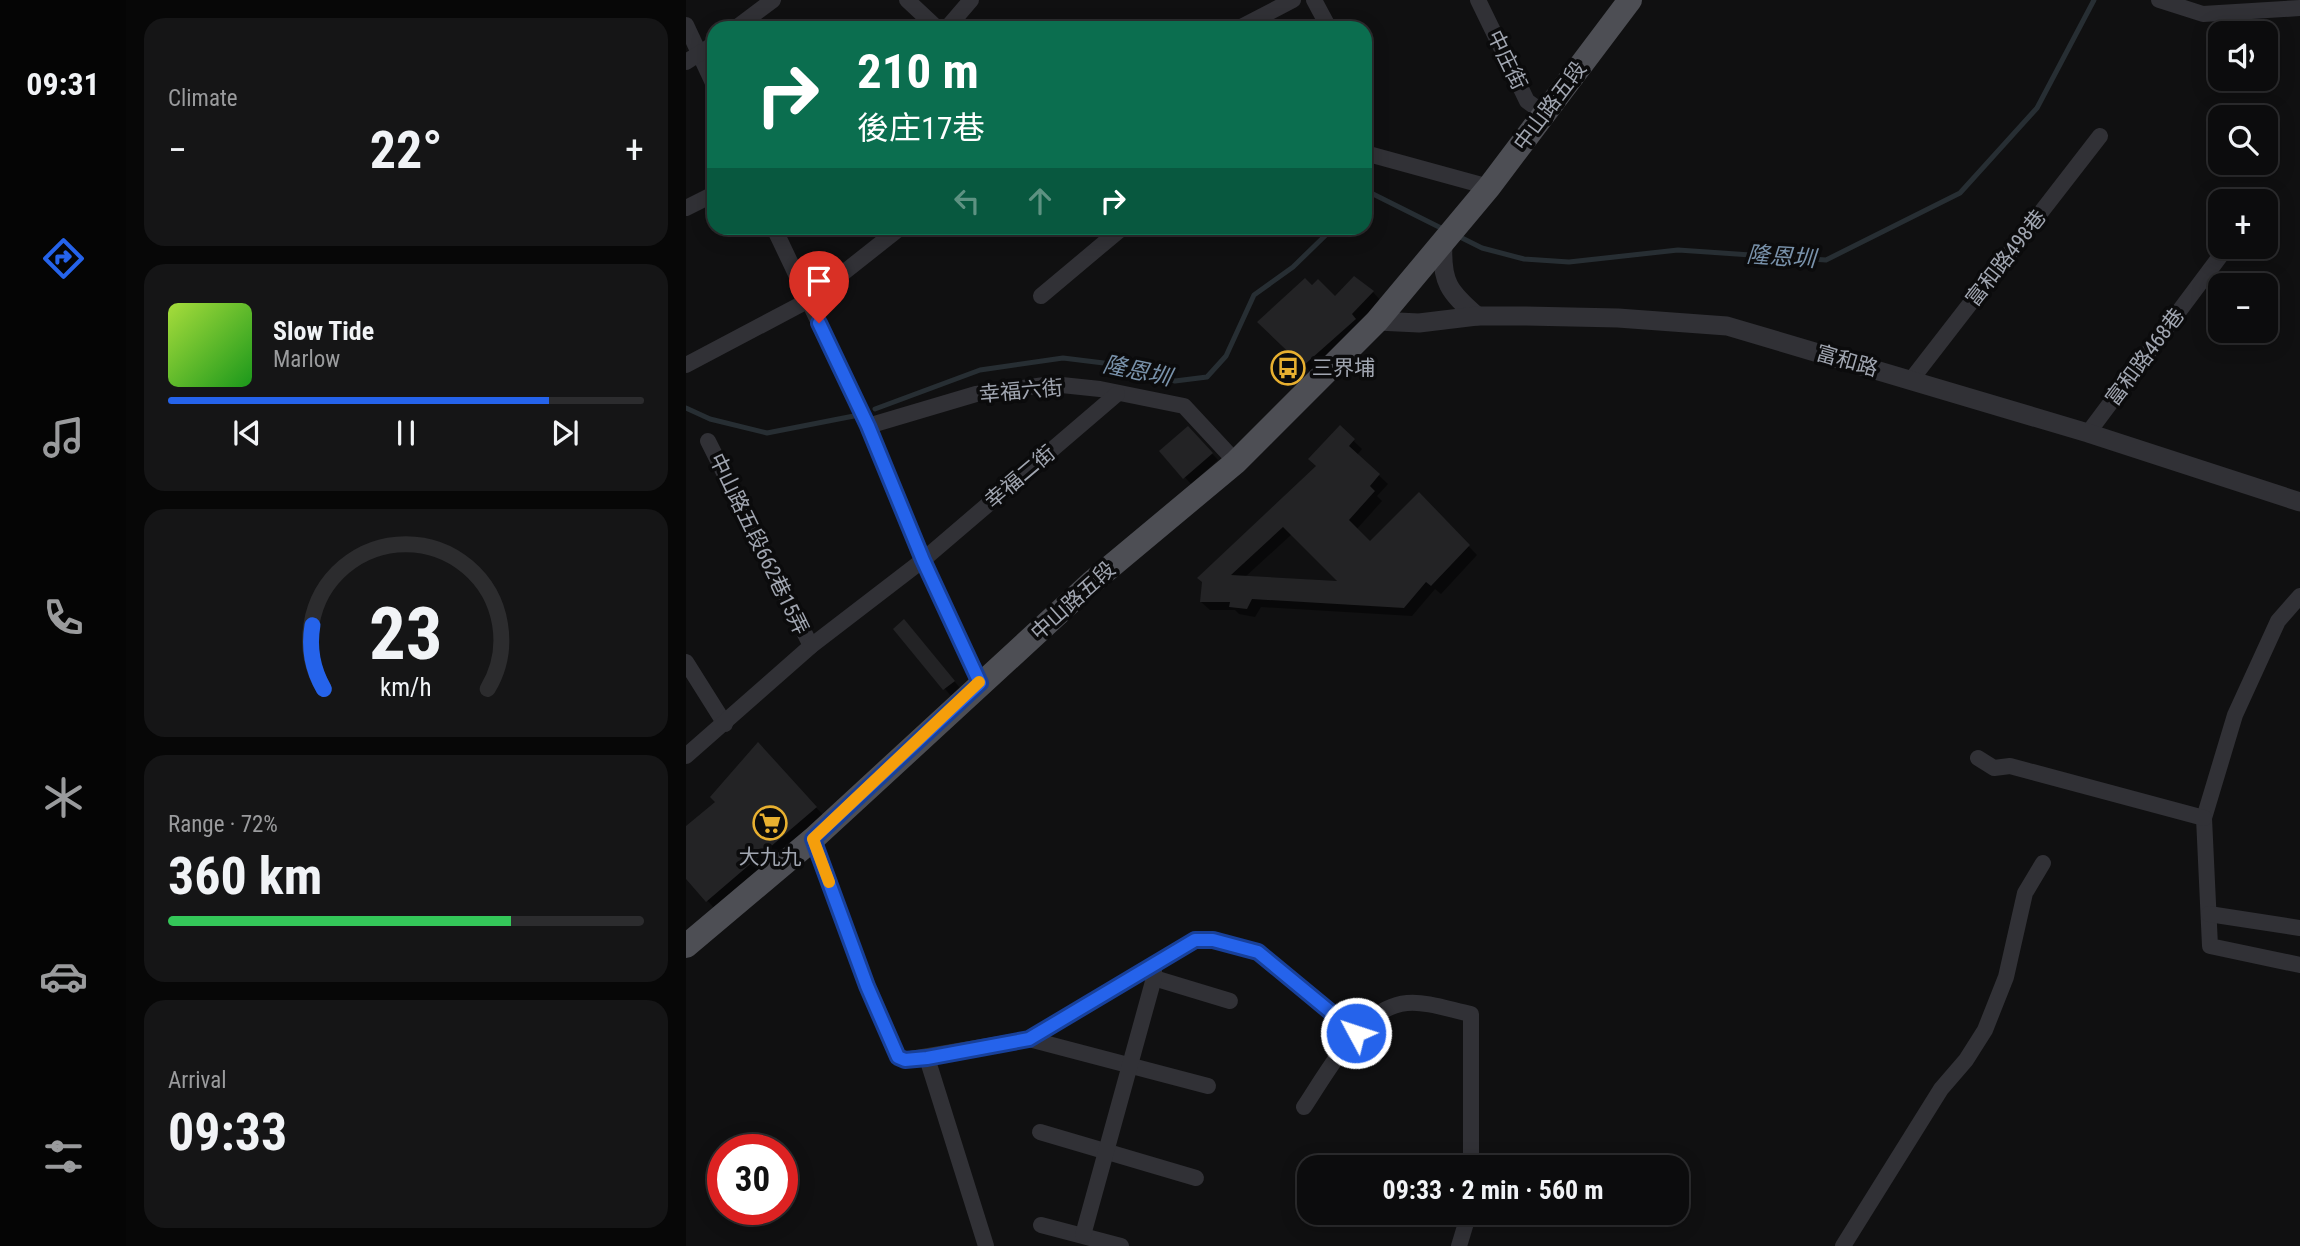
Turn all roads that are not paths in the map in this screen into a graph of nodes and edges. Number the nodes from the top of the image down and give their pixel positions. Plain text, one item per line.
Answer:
1 (773, 0) edge
2 (907, 0) edge
3 (971, 0) edge
4 (1293, 0) edge
5 (1314, 0) edge
6 (1478, 0) edge
7 (1630, 0) edge
8 (2159, 0) edge
9 (2300, 8) edge
10 (745, 21) edge
11 (930, 21) edge
12 (953, 21) edge
13 (1252, 21) edge
14 (1325, 21) edge
15 (686, 25) edge
16 (707, 48) edge
17 (707, 50) edge
18 (686, 62) edge
19 (1545, 114) junction
20 (2101, 136) dead end
21 (1372, 155) edge
22 (1489, 187) junction
23 (707, 198) edge
24 (686, 208) edge
25 (777, 235) edge
26 (891, 235) edge
27 (1114, 235) edge
28 (1444, 242) junction
29 (2218, 259) edge
30 (1041, 296) dead end
31 (809, 300) junction
32 (1477, 316) junction
33 (1377, 321) junction
34 (686, 365) edge
35 (1911, 380) junction
36 (1117, 394) junction
37 (868, 426) junction
38 (2088, 433) junction
39 (708, 441) dead end
40 (1236, 462) junction
41 (2300, 502) edge
42 (923, 560) junction
43 (2300, 596) edge
44 (811, 646) junction
45 (686, 662) edge
46 (980, 683) junction
47 (725, 724) junction
48 (686, 756) edge
49 (1978, 758) dead end
50 (2204, 818) junction
51 (813, 839) junction
52 (2043, 863) dead end
53 (2208, 914) junction
54 (2300, 928) edge
55 (687, 942) edge
56 (2300, 965) edge
57 (1154, 971) junction
58 (1230, 1001) dead end
59 (1356, 1033) junction
60 (1029, 1039) junction
61 (927, 1058) junction
62 (1130, 1065) junction
63 (1208, 1086) dead end
64 (1304, 1108) dead end
65 (1040, 1132) dead end
66 (1106, 1151) junction
67 (1471, 1155) edge
68 (1196, 1178) dead end
69 (1041, 1225) dead end
70 (1465, 1225) edge
71 (1083, 1234) junction
72 (986, 1246) edge
73 (1121, 1246) edge
74 (1459, 1246) edge
75 (1843, 1246) edge

1 - 10 street
2 - 11 street
3 - 12 street
4 - 13 street
5 - 14 street
6 - 19 street, 中庄街
7 - 19 main road, 中山路五段
8 - 9 street
15 - 16 street
17 - 18 street
19 - 22 main road, 中山路五段
20 - 35 street, 富和路498巷
21 - 22 street
22 - 28 main road, 中山路五段
23 - 24 street
25 - 31 street
26 - 31 street
27 - 30 street
28 - 32 street
28 - 33 main road, 中山路五段
29 - 38 street, 富和路468巷
31 - 34 street
31 - 37 street
32 - 33 street, 富和路
32 - 35 street, 富和路
33 - 40 main road, 中山路五段
35 - 38 street, 富和路
36 - 37 street, 幸福六街
36 - 40 street, 幸福六街
36 - 42 street, 幸福二街
37 - 42 street
38 - 41 street, 富和路
39 - 44 street, 中山路五段662巷15弄
40 - 46 main road, 中山路五段
42 - 44 street, 中山路五段662巷15弄
42 - 46 street
43 - 50 street
44 - 47 street, 中山路五段662巷15弄
45 - 47 street
46 - 51 main road, 中山路五段
47 - 48 street, 中山路五段662巷15弄
49 - 50 street
50 - 53 street
51 - 55 main road, 中山路五段
51 - 61 street
52 - 75 street
53 - 54 street
53 - 56 street
57 - 58 street
57 - 59 street
57 - 60 street
57 - 62 street
59 - 64 street
59 - 67 street
60 - 61 street
60 - 62 street
61 - 72 street
62 - 63 street
62 - 66 street
65 - 66 street
66 - 68 street
66 - 71 street
69 - 71 street
70 - 74 street
71 - 73 street

